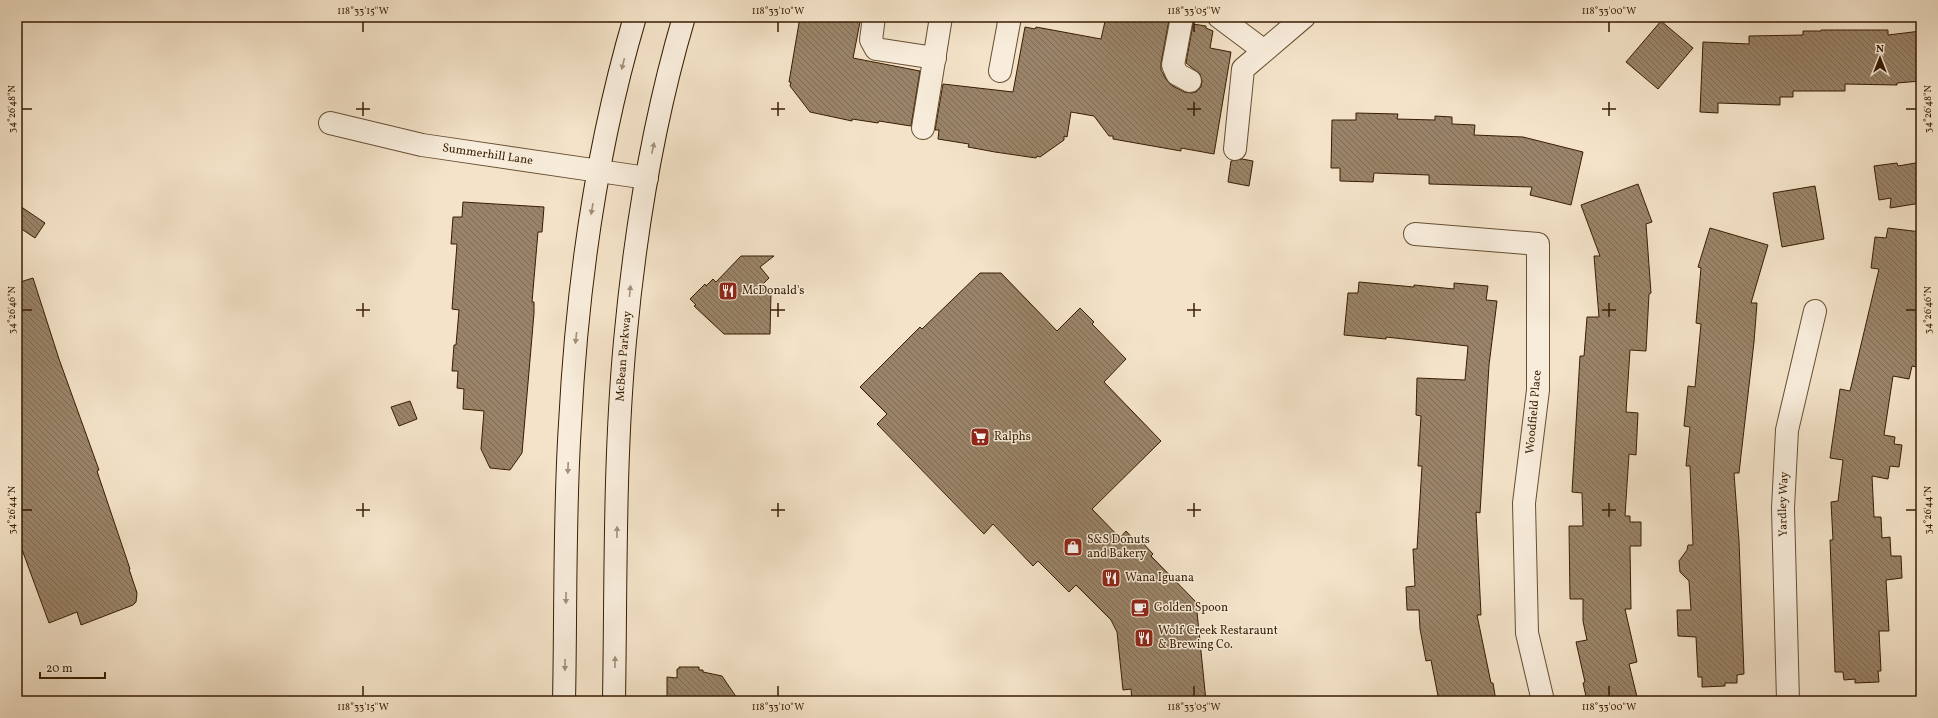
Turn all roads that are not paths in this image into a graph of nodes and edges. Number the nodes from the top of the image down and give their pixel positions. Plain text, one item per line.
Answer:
1 (635, 17) edge
2 (684, 17) edge
3 (874, 17) edge
4 (941, 17) edge
5 (1010, 17) edge
6 (1182, 17) edge
7 (1219, 17) edge
8 (1304, 17) edge
9 (1263, 50) junction
10 (935, 58) junction
11 (1000, 72) dead end
12 (1190, 80) dead end
13 (330, 123) dead end
14 (923, 128) dead end
15 (1235, 150) dead end
16 (599, 171) junction
17 (647, 178) junction
18 (1415, 234) dead end
19 (1815, 311) dead end
20 (564, 701) edge
21 (614, 701) edge
22 (1543, 701) edge
23 (1788, 701) edge

1 -> 16 street
17 -> 2 street, McBean Parkway
3 - 10 street
4 - 10 street
5 - 11 street
6 - 12 street
7 - 9 street
8 - 9 street
9 - 15 street
10 - 14 street
13 - 16 street, Summerhill Lane
16 - 17 street, Summerhill Lane
16 -> 20 street
21 -> 17 street, McBean Parkway
18 - 22 street, Woodfield Place
19 - 23 street, Yardley Way

